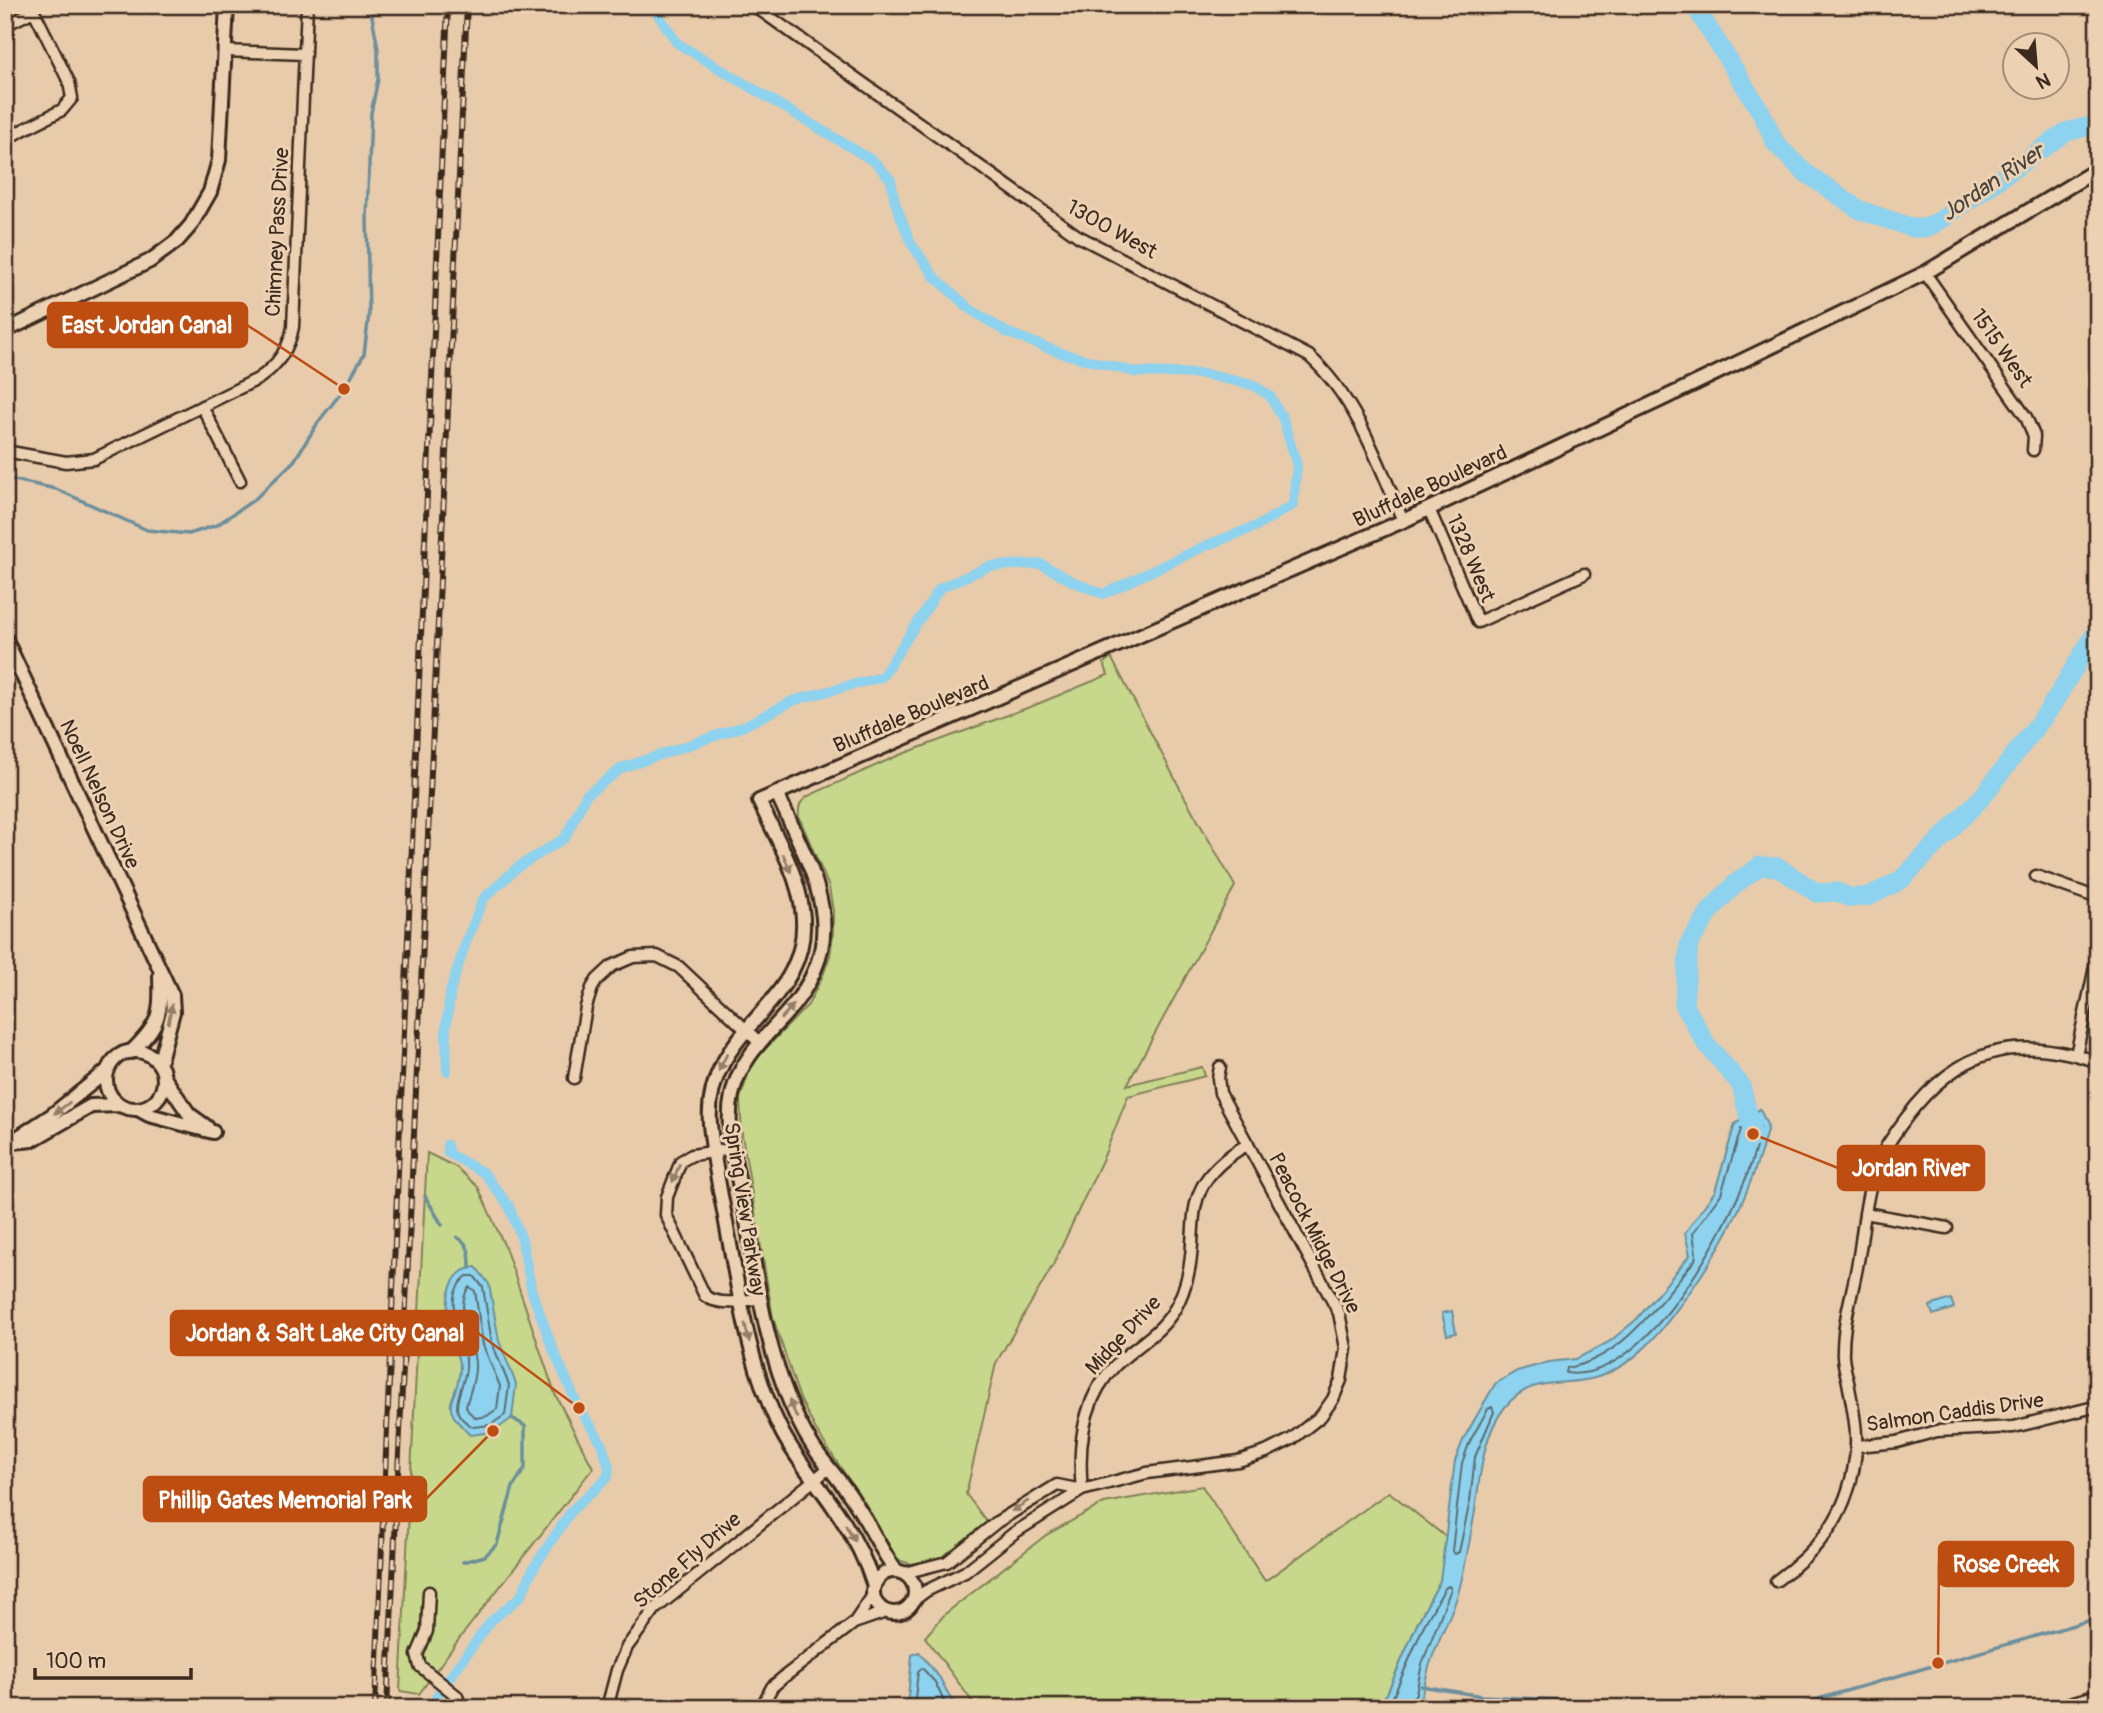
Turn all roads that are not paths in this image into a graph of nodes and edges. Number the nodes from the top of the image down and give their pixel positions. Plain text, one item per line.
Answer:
1 (227, 5) edge
2 (307, 5) edge
3 (753, 5) edge
4 (33, 8) edge
5 (5, 25) edge
6 (225, 51) junction
7 (304, 54) junction
8 (5, 139) edge
9 (2098, 169) edge
10 (1925, 273) junction
11 (5, 331) edge
12 (202, 406) junction
13 (2033, 450) dead end
14 (5, 451) edge
15 (240, 481) dead end
16 (1429, 509) junction
17 (1403, 521) junction
18 (1584, 574) dead end
19 (5, 638) edge
20 (18, 665) junction
21 (5, 671) edge
22 (777, 793) junction
23 (760, 801) joint
24 (2036, 876) dead end
25 (2098, 898) edge
26 (2098, 953) edge
27 (160, 966) junction
28 (746, 1029) junction
29 (760, 1043) junction
30 (131, 1052) junction
31 (2076, 1055) junction
32 (2098, 1062) edge
33 (159, 1064) junction
34 (1220, 1067) dead end
35 (108, 1070) junction
36 (574, 1078) dead end
37 (165, 1079) junction
38 (120, 1105) junction
39 (138, 1109) junction
40 (9, 1144) edge
41 (1248, 1144) junction
42 (733, 1149) junction
43 (714, 1151) junction
44 (1865, 1213) junction
45 (1947, 1228) dead end
46 (760, 1298) junction
47 (740, 1301) junction
48 (2098, 1406) edge
49 (1858, 1446) junction
50 (829, 1468) junction
51 (813, 1480) junction
52 (1082, 1490) junction
53 (900, 1572) junction
54 (1776, 1581) dead end
55 (873, 1590) junction
56 (429, 1592) dead end
57 (914, 1600) junction
58 (886, 1612) junction
59 (854, 1623) junction
60 (2098, 1695) edge
61 (461, 1708) edge
62 (607, 1708) edge
63 (761, 1708) edge
64 (2053, 1708) edge

1 - 6 street
2 - 7 street, Chimney Pass Drive
3 - 17 street, 1300 West
4 - 5 street
4 - 8 street
6 - 7 street
6 - 11 street
7 - 12 street, Chimney Pass Drive
9 - 10 street, Bluffdale Boulevard
10 - 13 street, 1515 West
10 - 16 street, Bluffdale Boulevard
12 - 14 street, Chimney Pass Drive
12 - 15 street
16 - 17 street, Bluffdale Boulevard
16 - 18 street, 1328 West
17 - 22 street, Bluffdale Boulevard
19 - 20 street, Noell Nelson Drive
20 - 21 street
20 - 27 street, Noell Nelson Drive
22 - 23 street, Bluffdale Boulevard
29 -> 22 street, Spring View Parkway
23 -> 28 street, Spring View Parkway
24 - 25 street
26 - 31 street
27 - 30 street, Noell Nelson Drive
33 -> 27 street, Noell Nelson Drive
28 - 29 street
28 - 36 street
28 -> 43 street, Spring View Parkway
29 - 42 street, Spring View Parkway
30 - 33 street
30 - 35 street
31 - 32 street
31 - 44 street
33 - 37 street
34 - 41 street, Peacock Midge Drive
35 - 38 street
35 -> 40 street
37 - 39 street
37 - 39 street
38 - 39 street
38 - 40 street
41 - 52 street, Midge Drive
41 - 52 street, Peacock Midge Drive
42 - 43 street
42 - 46 street, Spring View Parkway
43 - 47 street, Spring View Parkway
43 -> 47 street
44 - 45 street
44 - 49 street
46 - 47 street
50 -> 46 street, Spring View Parkway
47 -> 51 street, Spring View Parkway
48 - 49 street, Salmon Caddis Drive
49 - 54 street
50 - 51 street, Stone Fly Drive
50 - 53 street, Spring View Parkway
51 -> 55 street, Spring View Parkway
51 - 62 street, Stone Fly Drive
52 -> 53 street, Peacock Midge Drive
52 - 57 street, Peacock Midge Drive
53 - 55 street
53 - 57 street
55 - 58 street
55 - 59 street
56 - 61 street
57 - 58 street
58 - 59 street
59 - 63 street
60 - 64 street

